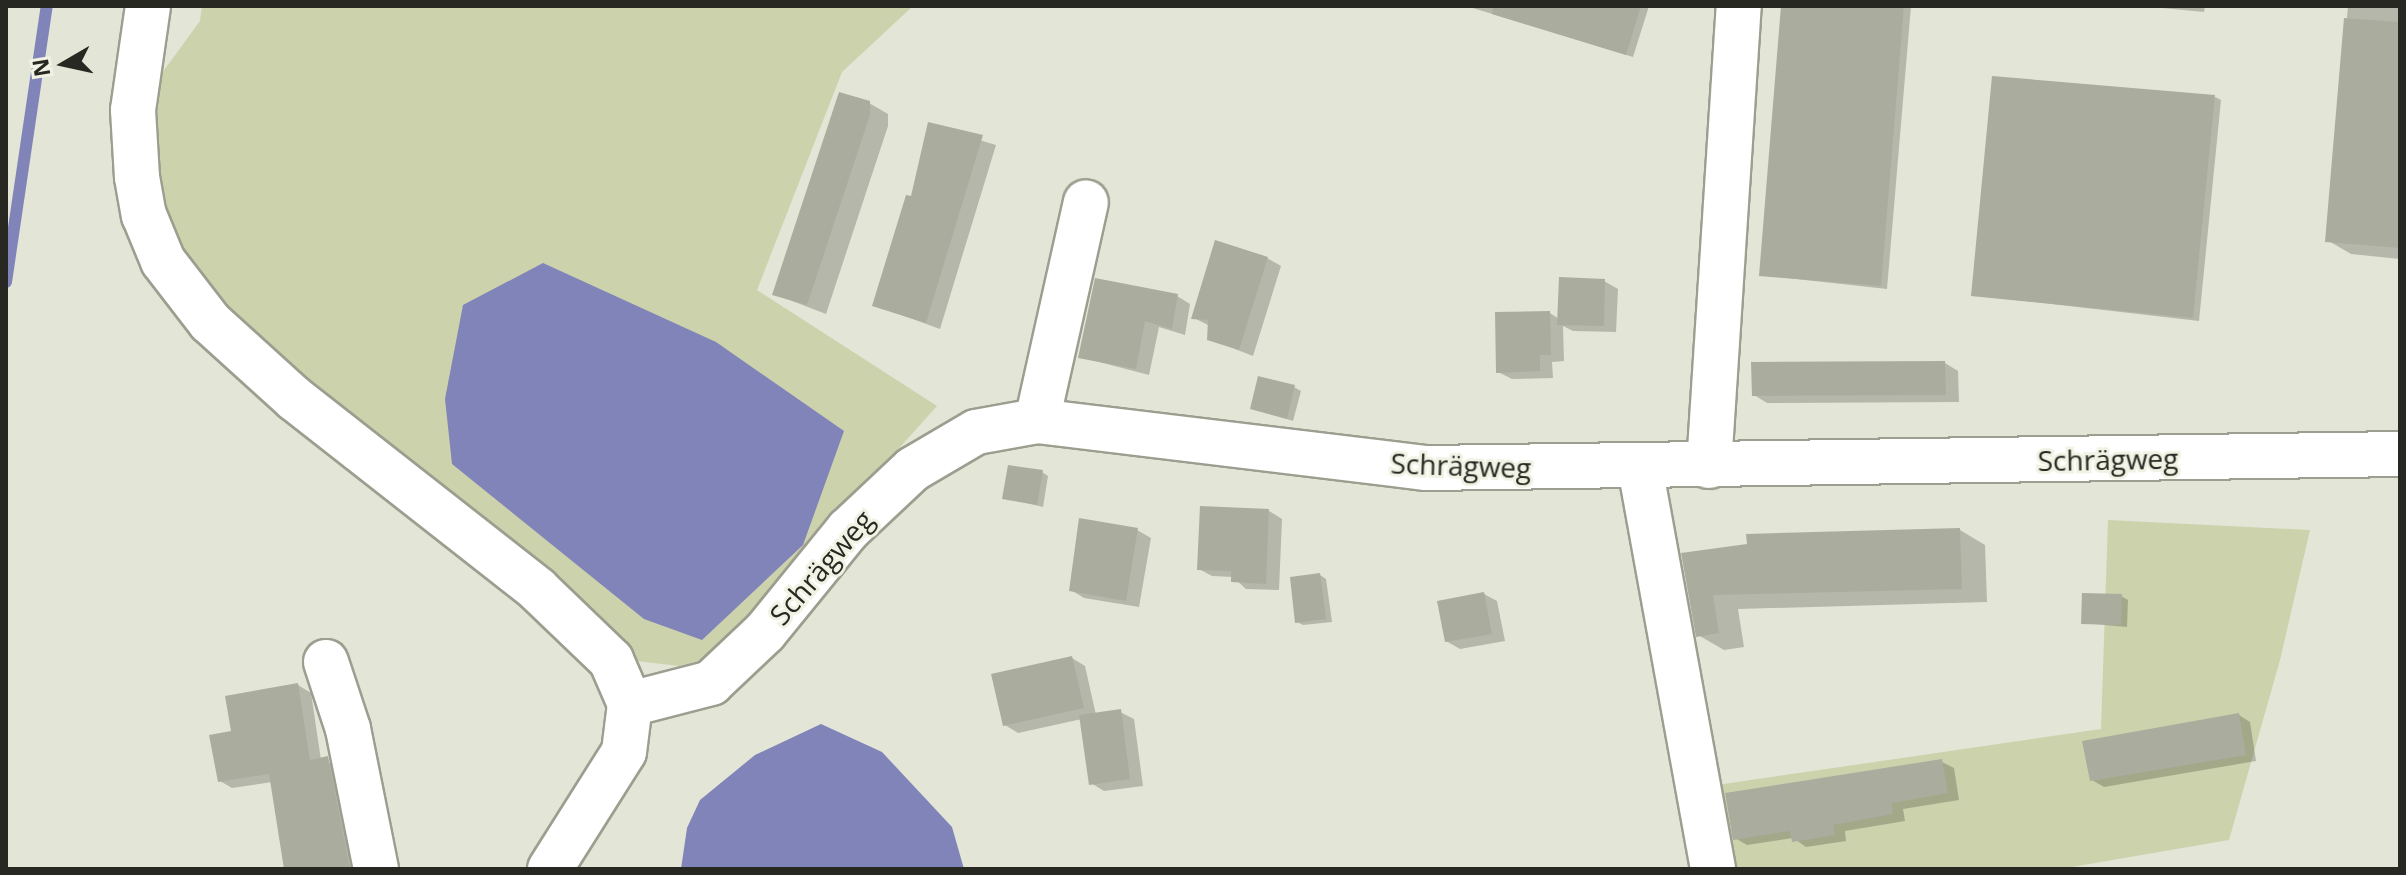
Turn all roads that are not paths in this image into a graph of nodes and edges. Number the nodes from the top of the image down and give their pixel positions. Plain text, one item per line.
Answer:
1 (148, 6) edge
2 (1739, 6) edge
3 (1086, 202) dead end
4 (1037, 421) junction
5 (2400, 454) edge
6 (1709, 466) junction
7 (1640, 467) junction
8 (326, 662) dead end
9 (630, 704) junction
10 (376, 869) edge
11 (550, 869) edge
12 (1713, 869) edge

1 - 9 street
2 - 6 street
3 - 4 street
4 - 7 street, Schrägweg
4 - 9 street, Schrägweg
5 - 6 street, Schrägweg
6 - 7 street, Schrägweg
7 - 12 street
8 - 10 street
9 - 11 street

